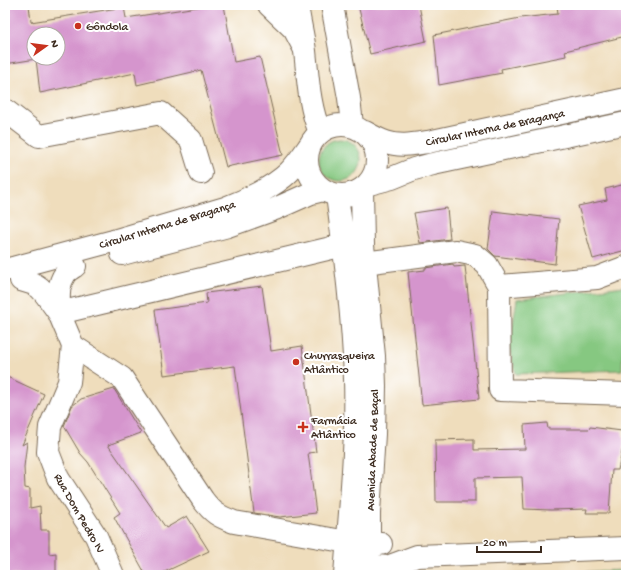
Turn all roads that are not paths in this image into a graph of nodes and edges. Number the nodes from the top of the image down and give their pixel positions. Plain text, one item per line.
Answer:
1 (269, 5) edge
2 (297, 5) edge
3 (332, 5) edge
4 (304, 48) junction
5 (626, 99) edge
6 (5, 110) edge
7 (626, 123) edge
8 (359, 129) junction
9 (315, 139) junction
10 (201, 173) dead end
11 (366, 187) junction
12 (330, 192) junction
13 (344, 245) junction
14 (364, 263) junction
15 (75, 266) junction
16 (626, 267) edge
17 (10, 278) edge
18 (499, 286) junction
19 (59, 313) junction
20 (73, 346) junction
21 (626, 394) edge
22 (626, 548) edge
23 (360, 558) edge
24 (113, 575) edge

1 - 4 main road
2 - 4 main road
3 - 8 main road, Avenida Abade de Baçal
4 - 9 main road
5 - 8 main road, Circular Interna de Bragança
6 - 10 main road
7 - 11 main road, Circular Interna de Bragança
8 - 9 main road
8 - 11 main road, Avenida Abade de Baçal
9 - 12 main road
9 - 17 main road, Circular Interna de Bragança
11 - 12 main road
11 - 14 main road, Avenida Abade de Baçal
12 - 13 main road, Avenida Abade de Baçal
12 - 15 main road, Circular Interna de Bragança
13 - 19 main road
13 - 23 main road, Avenida Abade de Baçal
14 - 18 main road
14 - 23 main road, Avenida Abade de Baçal
15 - 17 main road, Circular Interna de Bragança
15 - 19 main road
16 - 18 main road
17 - 19 main road
18 - 21 main road
19 - 20 main road, Rua Dom Pedro IV
20 - 23 main road
20 - 24 main road, Rua Dom Pedro IV
22 - 23 main road

